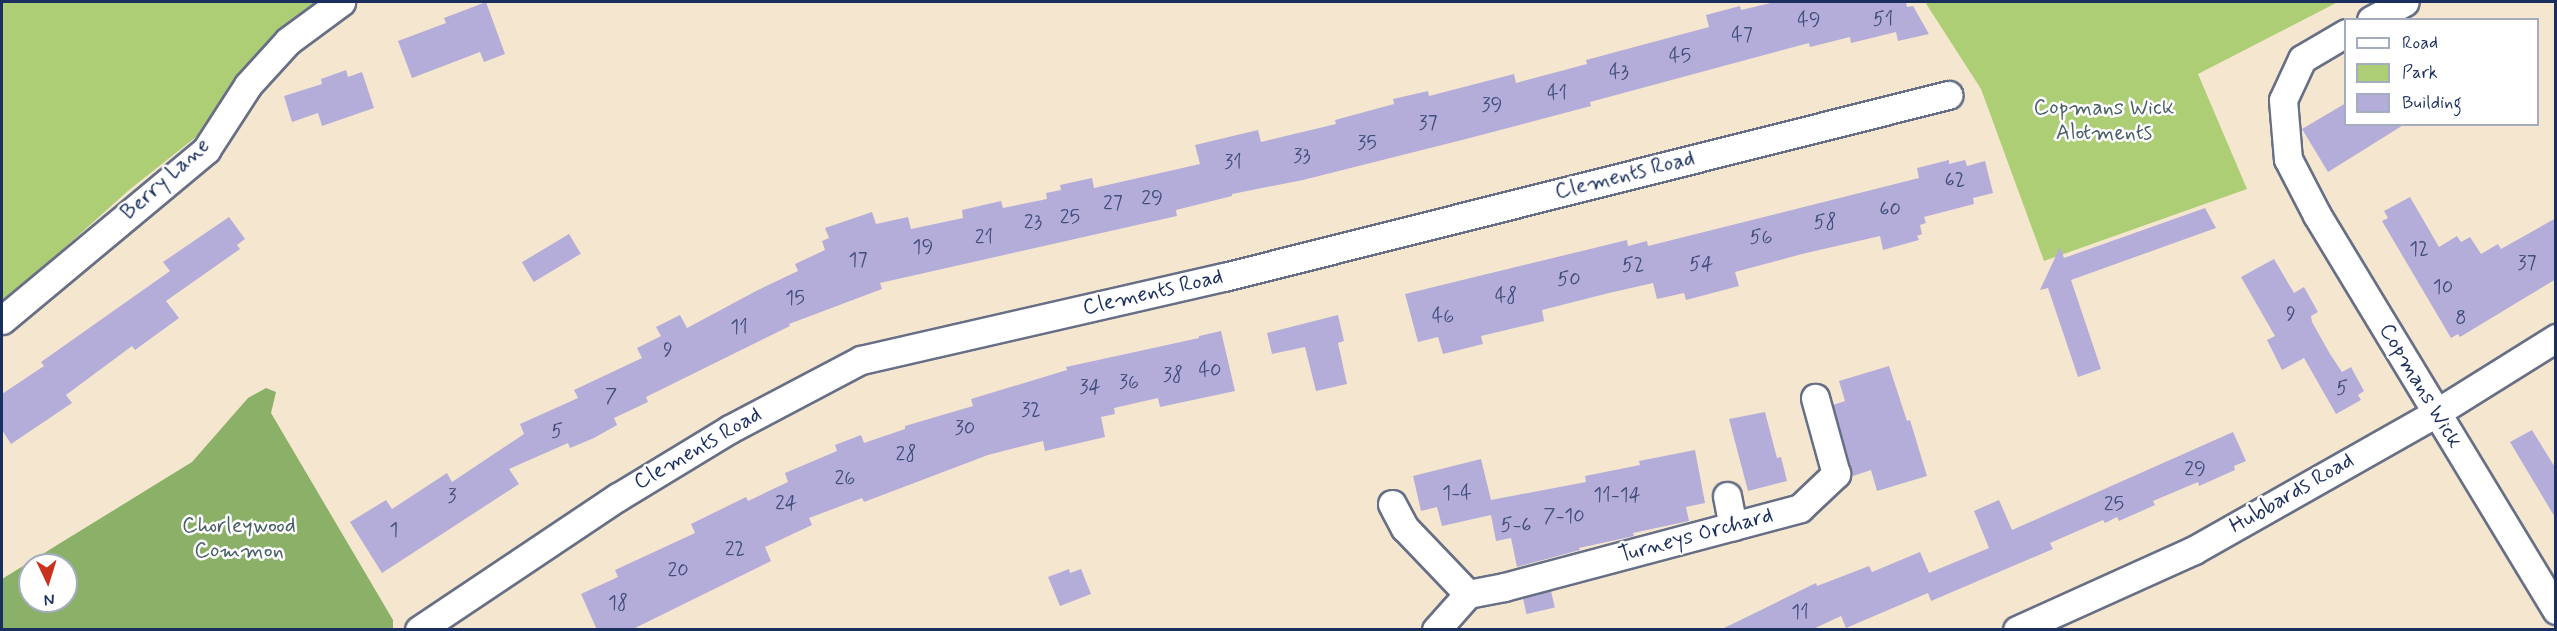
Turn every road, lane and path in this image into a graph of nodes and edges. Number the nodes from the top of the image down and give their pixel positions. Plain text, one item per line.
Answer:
1 (341, 2) edge
2 (2405, 2) edge
3 (2375, 18) edge
4 (2344, 34) edge
5 (1948, 95) dead end
6 (2, 320) edge
7 (2556, 338) edge
8 (1815, 398) dead end
9 (2436, 412) junction
10 (1727, 496) dead end
11 (1392, 504) dead end
12 (1733, 526) junction
13 (1468, 594) junction
14 (2556, 610) edge
15 (418, 630) edge
16 (1436, 630) edge
17 (2018, 630) edge

1 - 6 street, Berry Lane
2 - 3 street
4 - 9 street, Copmans Wick
5 - 15 street, Clements Road
7 - 9 street, Hubbards Road
8 - 12 street, Turneys Orchard
9 - 14 street, Copmans Wick
9 - 17 street, Hubbards Road
10 - 12 street
11 - 13 street
12 - 13 street, Turneys Orchard
13 - 16 street

